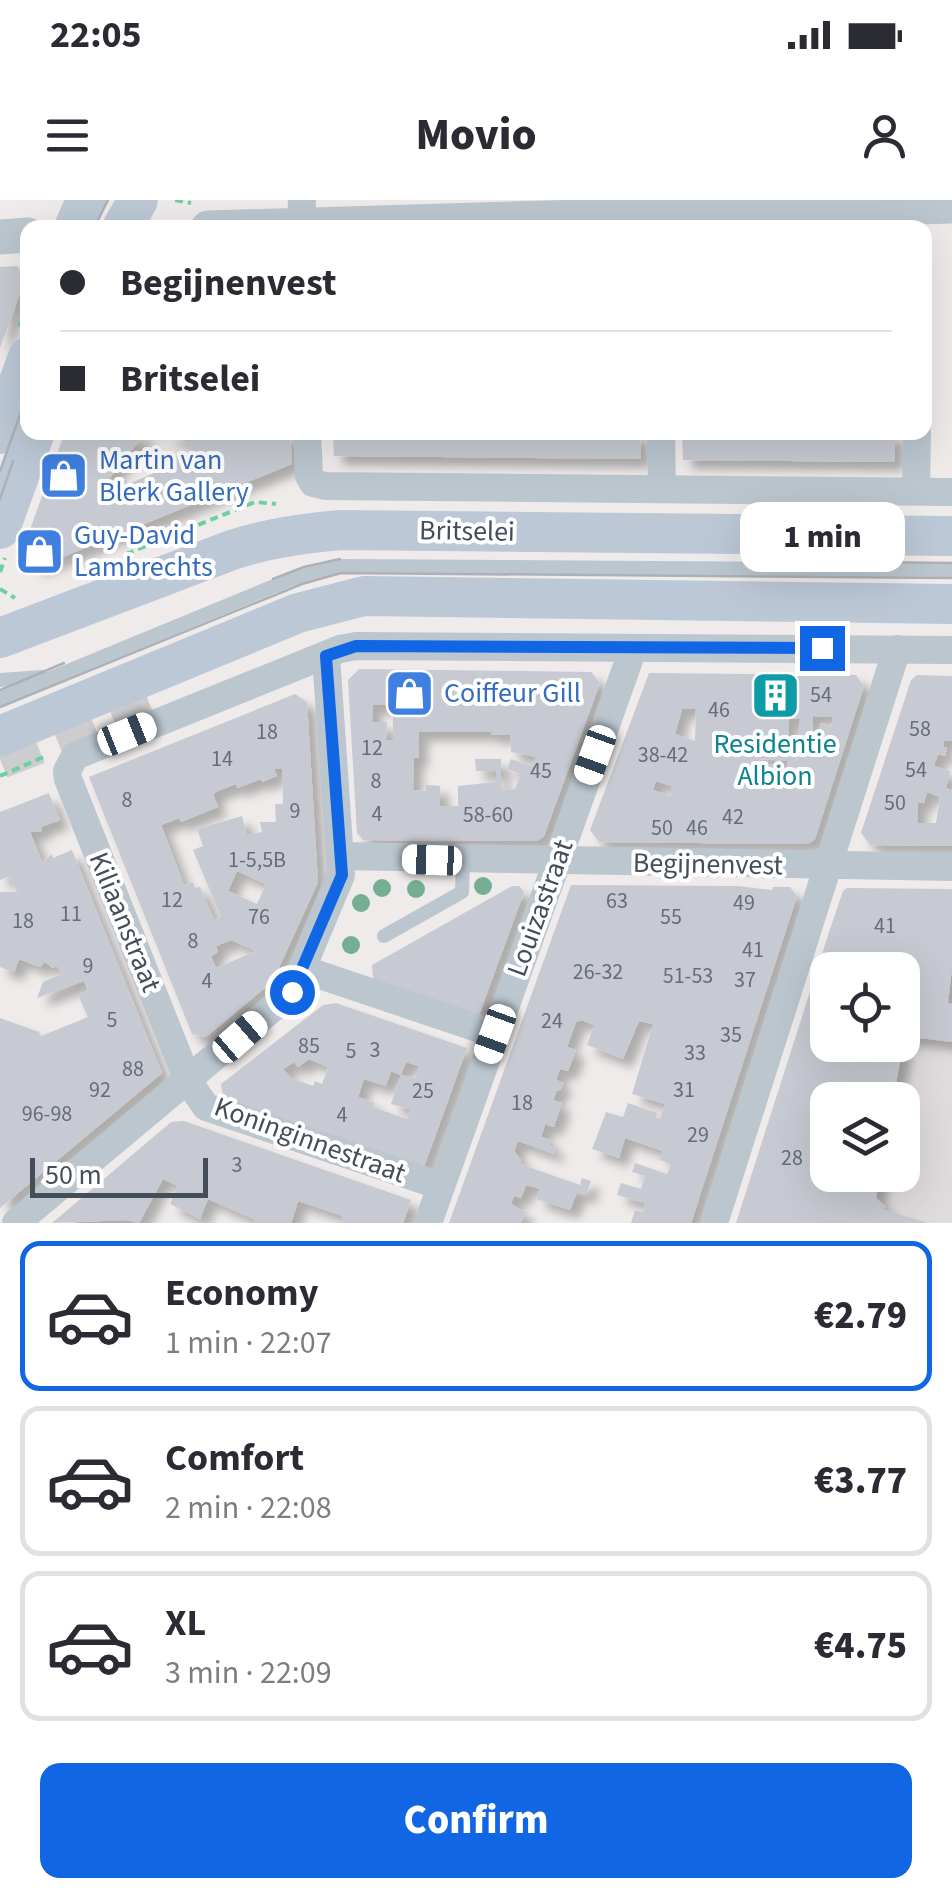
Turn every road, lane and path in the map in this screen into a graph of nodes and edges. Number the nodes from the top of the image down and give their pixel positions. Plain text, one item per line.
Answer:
1 (656, 214) edge
2 (930, 214) edge
3 (302, 217) edge
4 (276, 220) edge
5 (20, 379) edge
6 (0, 434) edge
7 (32, 440) edge
8 (308, 440) edge
9 (661, 440) edge
10 (916, 440) edge
11 (662, 489) junction
12 (916, 491) junction
13 (952, 492) edge
14 (0, 529) edge
15 (952, 536) edge
16 (952, 570) edge
17 (0, 589) edge
18 (15, 598) dead end
19 (542, 598) junction
20 (952, 604) edge
21 (0, 638) edge
22 (897, 648) junction
23 (633, 649) junction
24 (952, 650) edge
25 (326, 656) junction
26 (0, 680) edge
27 (62, 691) junction
28 (0, 699) edge
29 (148, 700) tunnel mouth
30 (127, 734) junction
31 (0, 736) edge
32 (340, 856) junction
33 (463, 860) junction
34 (557, 861) junction
35 (829, 866) junction
36 (952, 867) edge
37 (384, 936) dead end
38 (302, 969) junction
39 (495, 1034) junction
40 (188, 1082) junction
41 (441, 1186) junction
42 (16, 1223) edge
43 (428, 1223) edge
44 (714, 1223) edge

1 - 2 street
1 - 3 street
3 - 4 street
5 - 6 main road
7 - 14 main road
8 - 11 street, Britselei
9 - 11 street
10 - 12 street
11 - 12 street, Britselei
12 - 13 street, Britselei
15 - 21 main road, Britselei
16 - 27 lane, Britselei
17 - 18 path
19 - 20 main road, Britselei
19 - 27 main road, Britselei
19 - 29 main road
22 - 23 street
22 - 24 street
22 - 35 street
23 - 25 street
23 - 34 street, Louizastraat
25 - 30 street
25 - 32 street
26 - 27 lane, Britselei
27 - 28 lane, Britselei
27 - 30 street
27 - 31 main road, Britselei
30 - 40 street, Kiliaanstraat
32 - 33 street, Begijnenvest
32 - 38 street
33 - 34 street, Begijnenvest
33 - 37 lane
34 - 35 street, Begijnenvest
34 - 39 street, Louizastraat
35 - 36 street, Begijnenvest
35 - 44 street
38 - 39 street
38 - 40 street
39 - 41 street, Louizastraat
40 - 41 street, Koninginnestraat
40 - 42 street
41 - 43 street, Louizastraat

